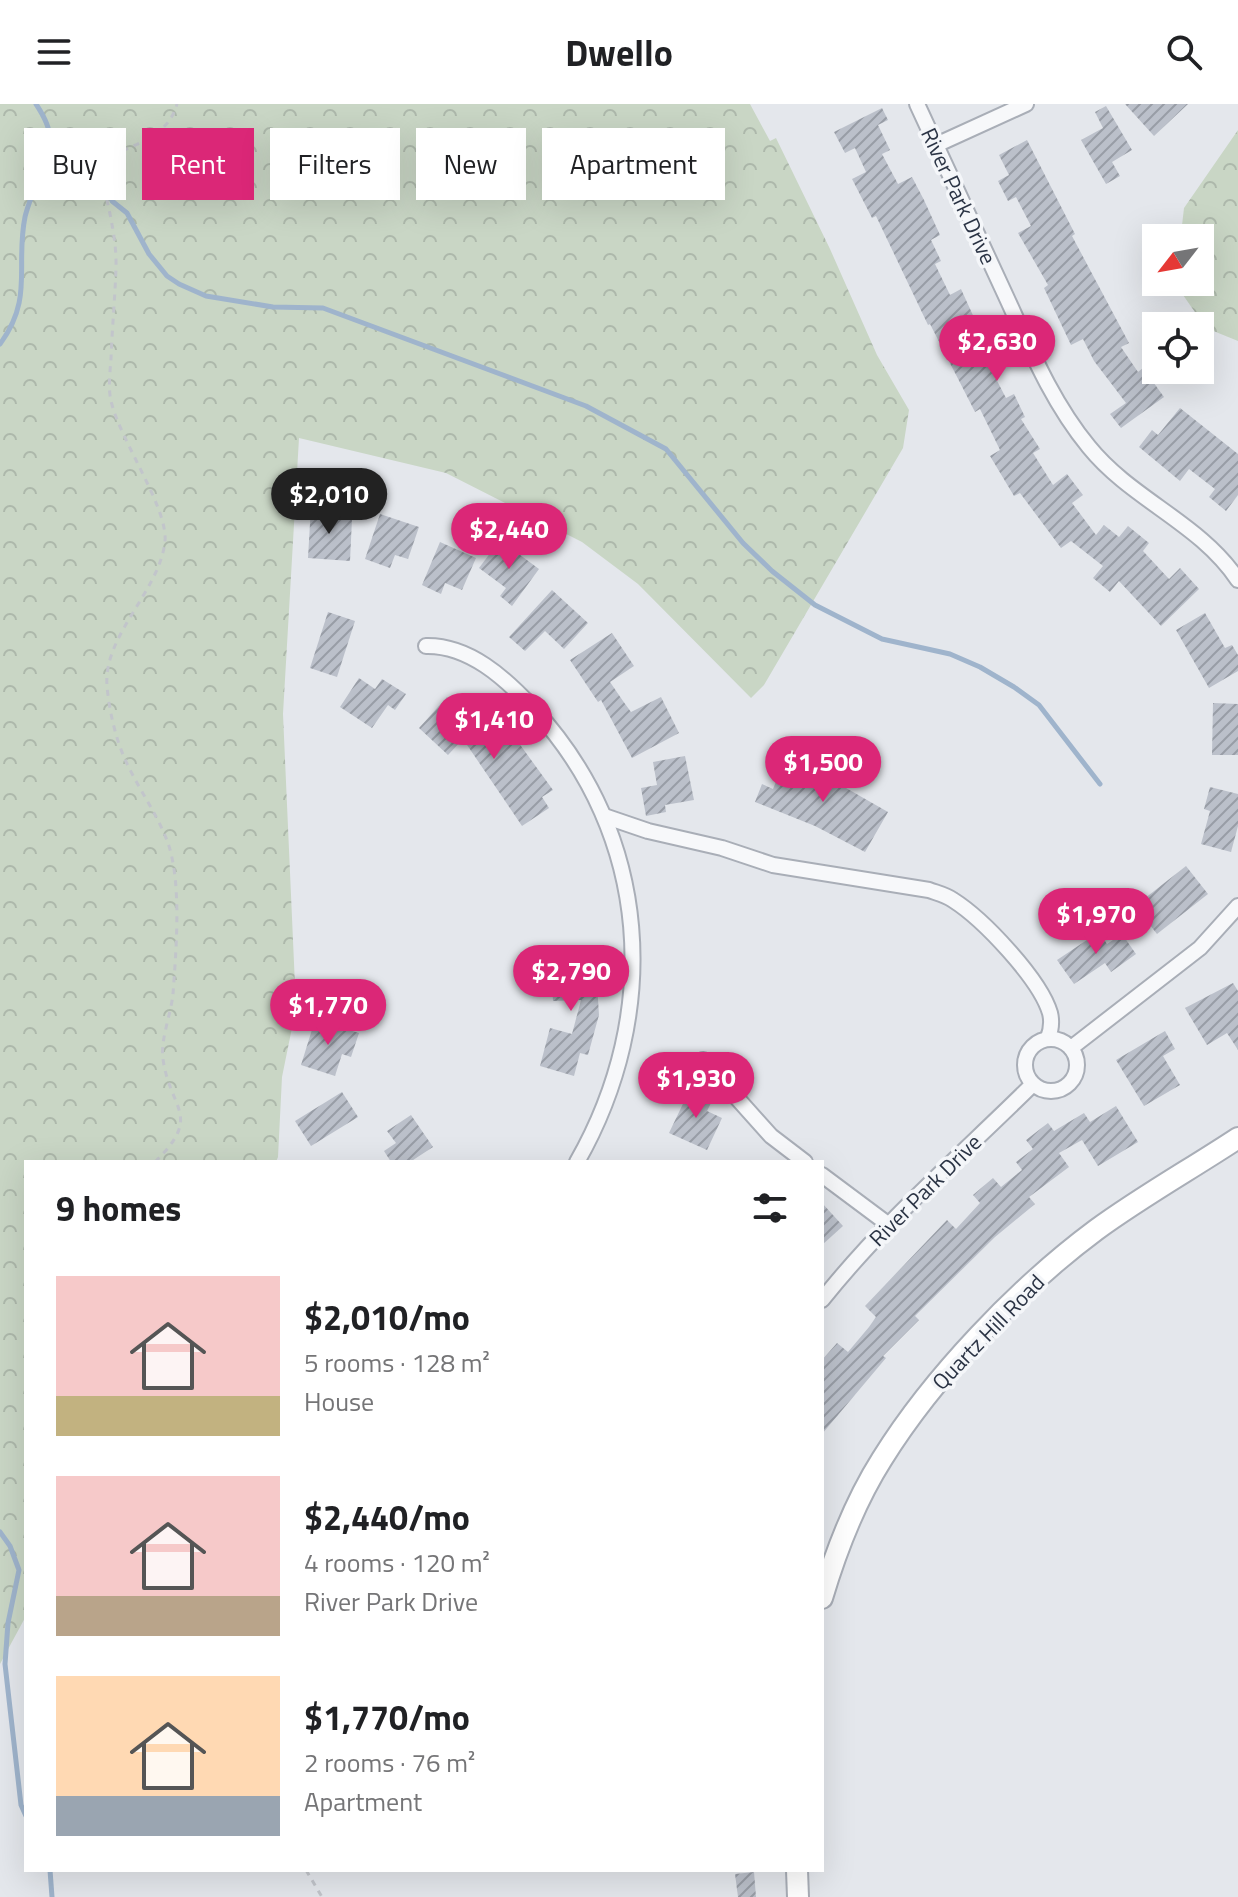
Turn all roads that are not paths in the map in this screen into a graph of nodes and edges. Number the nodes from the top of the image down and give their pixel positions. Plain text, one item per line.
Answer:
1 (917, 104) edge
2 (1026, 104) edge
3 (936, 145) junction
4 (1238, 580) edge
5 (426, 646) dead end
6 (604, 816) junction
7 (1238, 906) edge
8 (1048, 1038) junction
9 (1071, 1048) junction
10 (703, 1060) dead end
11 (1032, 1085) junction
12 (1238, 1138) edge
13 (578, 1160) edge
14 (802, 1160) edge
15 (824, 1176) edge
16 (889, 1225) junction
17 (824, 1298) edge
18 (824, 1586) edge
19 (797, 1872) edge
20 (798, 1897) edge

1 - 3 street, River Park Drive
2 - 3 street
3 - 4 street, River Park Drive
5 - 6 street
6 - 8 street
6 - 13 street
7 - 9 street
8 - 9 street
8 - 11 street
9 - 11 street
10 - 14 street
11 - 16 street, River Park Drive
12 - 18 street, Quartz Hill Road
15 - 16 street
16 - 17 street, River Park Drive
19 - 20 street

